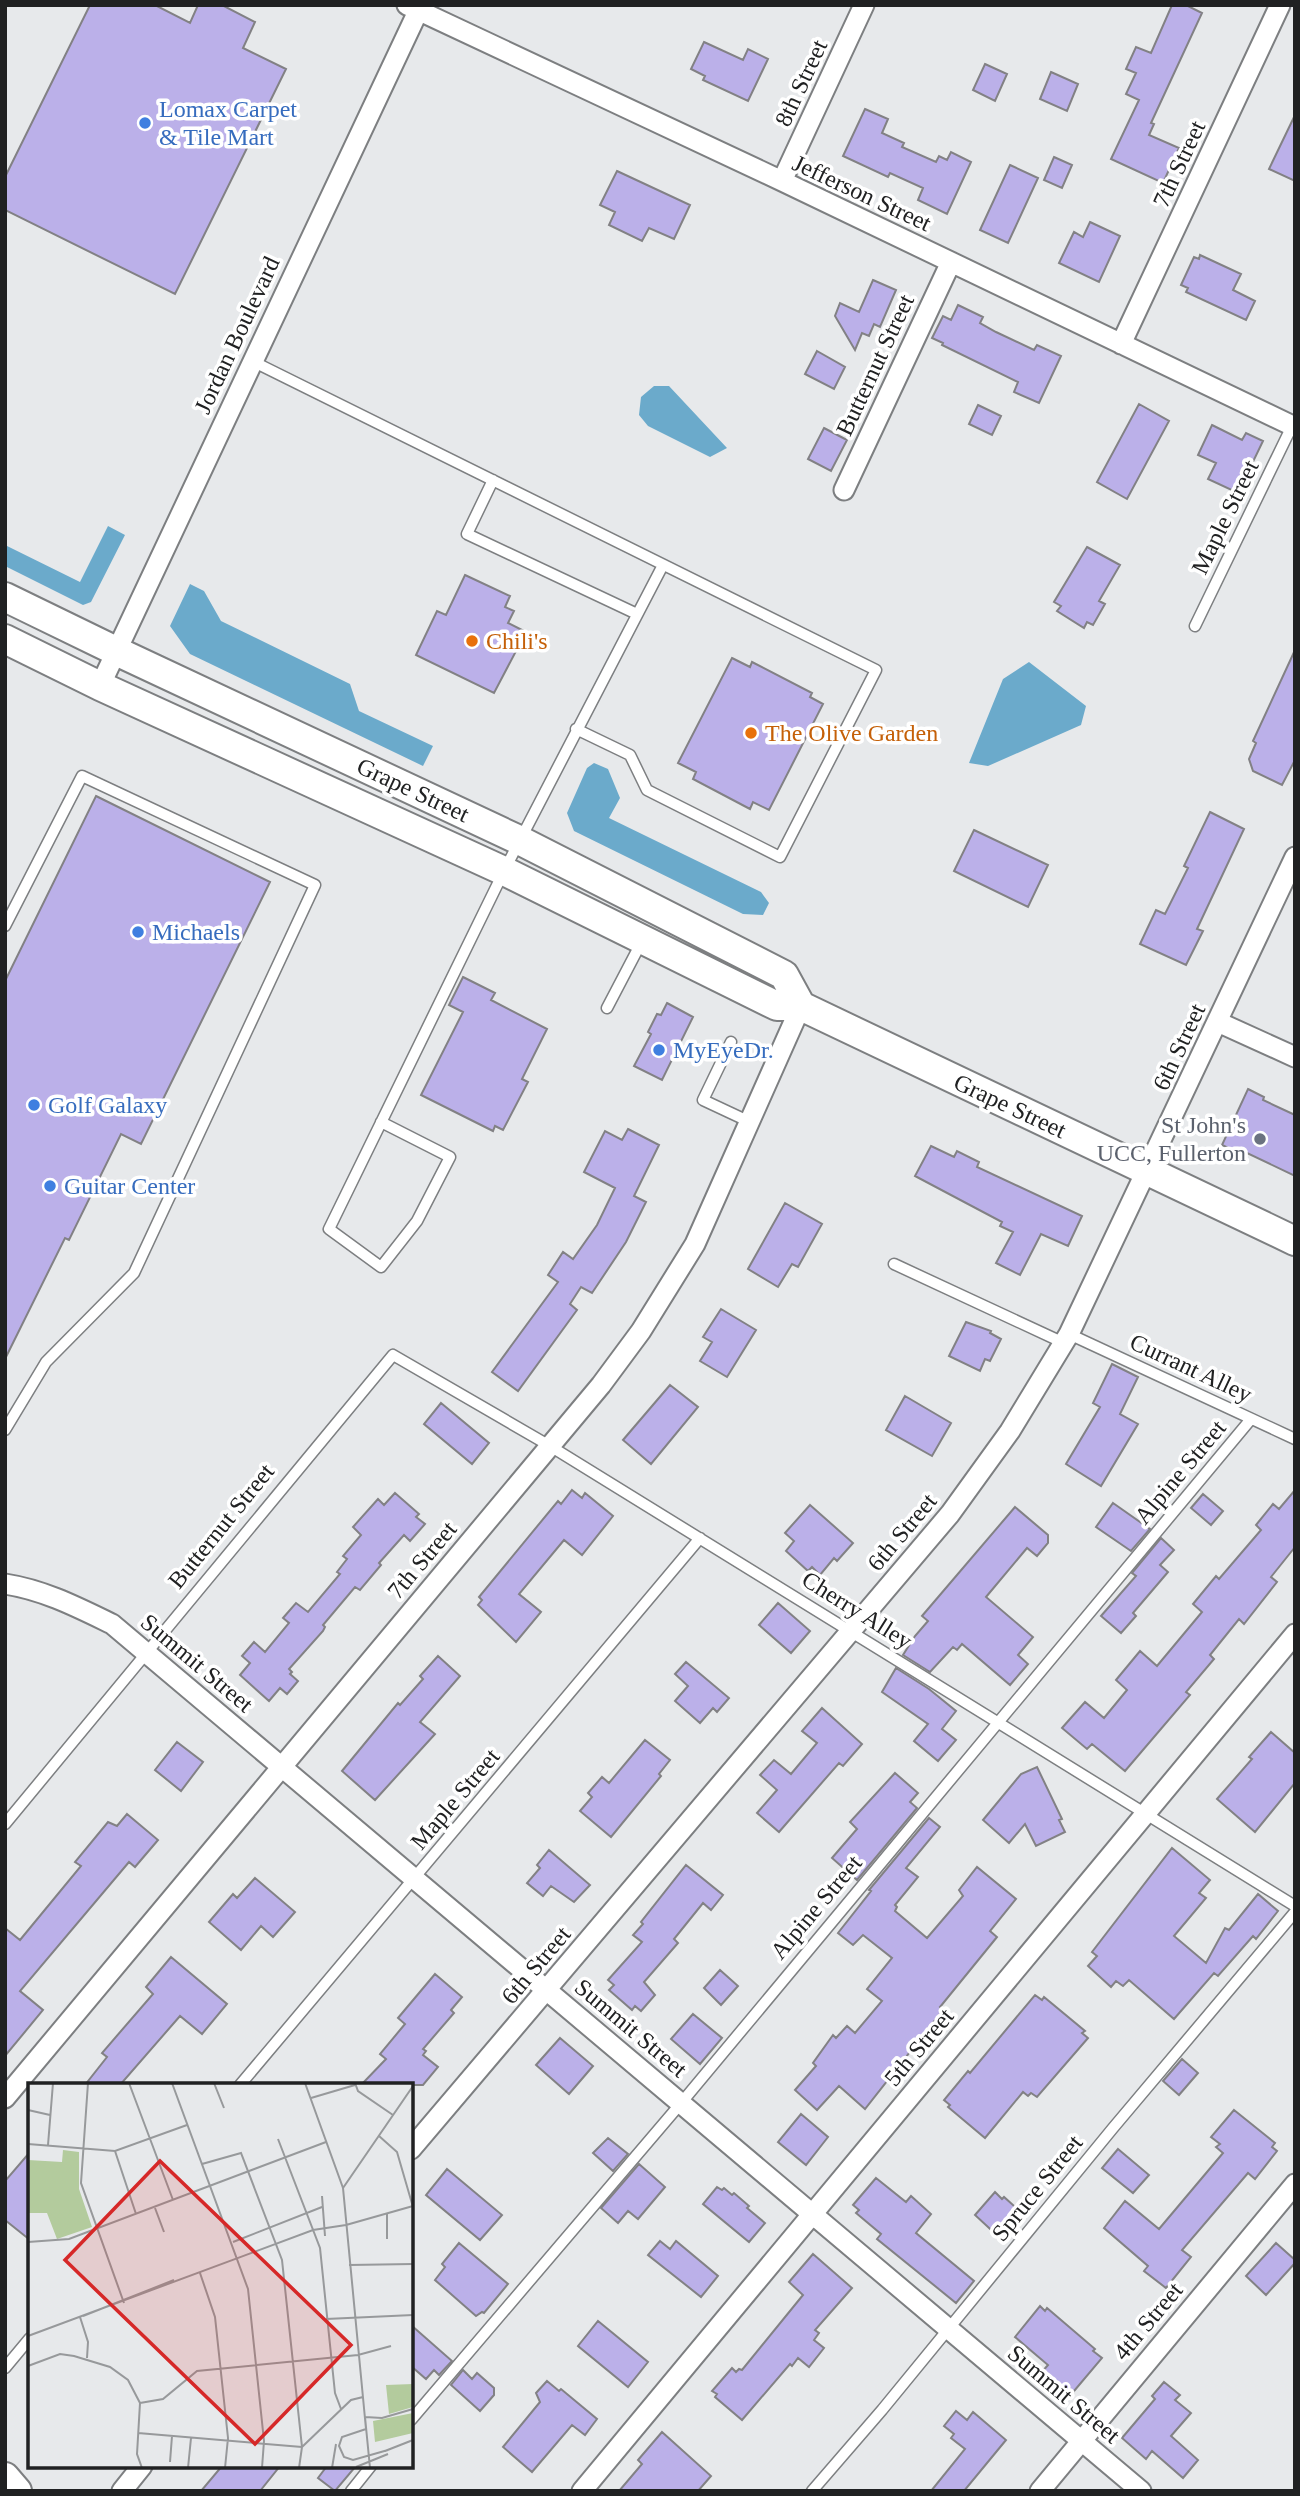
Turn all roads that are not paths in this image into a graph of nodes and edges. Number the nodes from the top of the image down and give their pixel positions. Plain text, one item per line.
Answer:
1 (864, 5) edge
2 (1280, 5) edge
3 (415, 7) edge
4 (782, 181) junction
5 (951, 262) junction
6 (1121, 344) junction
7 (252, 361) junction
8 (1293, 427) edge
9 (493, 480) junction
10 (844, 490) dead end
11 (663, 565) junction
12 (5, 597) edge
13 (637, 614) junction
14 (1195, 626) dead end
15 (5, 639) edge
16 (116, 651) junction
17 (100, 686) junction
18 (576, 729) junction
19 (519, 839) junction
20 (1295, 857) edge
21 (503, 871) junction
22 (5, 926) edge
23 (643, 939) junction
24 (801, 1006) junction
25 (607, 1008) dead end
26 (1217, 1021) junction
27 (731, 1042) dead end
28 (1295, 1057) edge
29 (381, 1122) junction
30 (750, 1123) junction
31 (1147, 1171) junction
32 (1295, 1241) edge
33 (894, 1264) dead end
34 (1066, 1338) junction
35 (393, 1355) joint
36 (1251, 1419) junction
37 (5, 1430) edge
38 (1295, 1439) edge
39 (550, 1446) junction
40 (700, 1538) junction
41 (5, 1584) edge
42 (851, 1631) junction
43 (1295, 1634) edge
44 (148, 1654) junction
45 (997, 1722) junction
46 (281, 1766) junction
47 (1145, 1814) junction
48 (5, 1824) edge
49 (415, 1878) junction
50 (1295, 1906) edge
51 (1295, 1912) edge
52 (547, 1989) junction
53 (242, 2083) edge
54 (5, 2098) edge
55 (682, 2102) junction
56 (413, 2147) edge
57 (1295, 2184) edge
58 (813, 2213) junction
59 (950, 2329) junction
60 (28, 2340) edge
61 (5, 2368) edge
62 (413, 2418) edge
63 (1081, 2441) junction
64 (140, 2468) edge
65 (370, 2468) edge
66 (5, 2477) edge
67 (17, 2491) edge
68 (122, 2491) edge
69 (351, 2491) edge
70 (582, 2491) edge
71 (812, 2491) edge
72 (1040, 2491) edge
73 (1141, 2491) edge

1 - 4 street, 8th Street
2 - 6 street, 7th Street
3 - 4 street, Jefferson Street
3 - 7 street, Jordan Boulevard
4 - 5 street, Jefferson Street
5 - 6 street, Jefferson Street
5 - 10 street, Butternut Street
6 - 8 street, Jefferson Street
7 - 9 lane
7 - 16 street, Jordan Boulevard
8 - 14 lane, Maple Street
9 - 11 lane
9 - 13 lane
11 - 13 lane
11 - 18 lane
12 - 16 main road, Grape Street
13 - 18 lane
15 - 17 main road, Grape Street
16 - 17 street, Jordan Boulevard
16 - 19 main road, Grape Street
17 - 21 main road, Grape Street
18 - 19 lane
19 - 21 lane
19 - 24 main road, Grape Street
20 - 26 street, 6th Street
21 - 23 main road, Grape Street
21 - 29 lane
22 - 37 lane
23 - 24 main road, Grape Street
23 - 25 lane
24 - 30 street, 7th Street
24 - 31 main road, Grape Street
26 - 28 street
26 - 31 street, 6th Street
27 - 30 lane
29 - 29 lane
30 - 39 street, 7th Street
31 - 32 main road, Grape Street
31 - 34 street, 6th Street
33 - 34 lane, Currant Alley
34 - 36 lane, Currant Alley
34 - 42 street, 6th Street
35 - 39 lane, Cherry Alley
35 - 44 lane, Butternut Street
36 - 38 lane, Currant Alley
36 - 45 lane, Alpine Street
39 - 40 lane, Cherry Alley
39 - 46 street, 7th Street
40 - 42 lane, Cherry Alley
40 - 49 lane, Maple Street
41 - 44 street, Summit Street
42 - 45 lane, Cherry Alley
42 - 52 street, 6th Street
43 - 47 street, 5th Street
44 - 46 street, Summit Street
44 - 48 lane, Butternut Street
45 - 47 lane, Cherry Alley
45 - 55 lane, Alpine Street
46 - 49 street, Summit Street
46 - 54 street, 7th Street
47 - 50 lane, Cherry Alley
47 - 58 street, 5th Street
49 - 52 street, Summit Street
49 - 53 lane, Maple Street
51 - 59 lane, Spruce Street
52 - 55 street, Summit Street
52 - 56 street, 6th Street
55 - 58 street, Summit Street
55 - 62 lane, Alpine Street
57 - 63 street, 4th Street
58 - 59 street, Summit Street
58 - 70 street, 5th Street
59 - 63 street, Summit Street
59 - 71 lane, Spruce Street
60 - 61 lane
63 - 72 street, 4th Street
63 - 73 street, Summit Street
64 - 68 street
65 - 69 lane
66 - 67 main road

